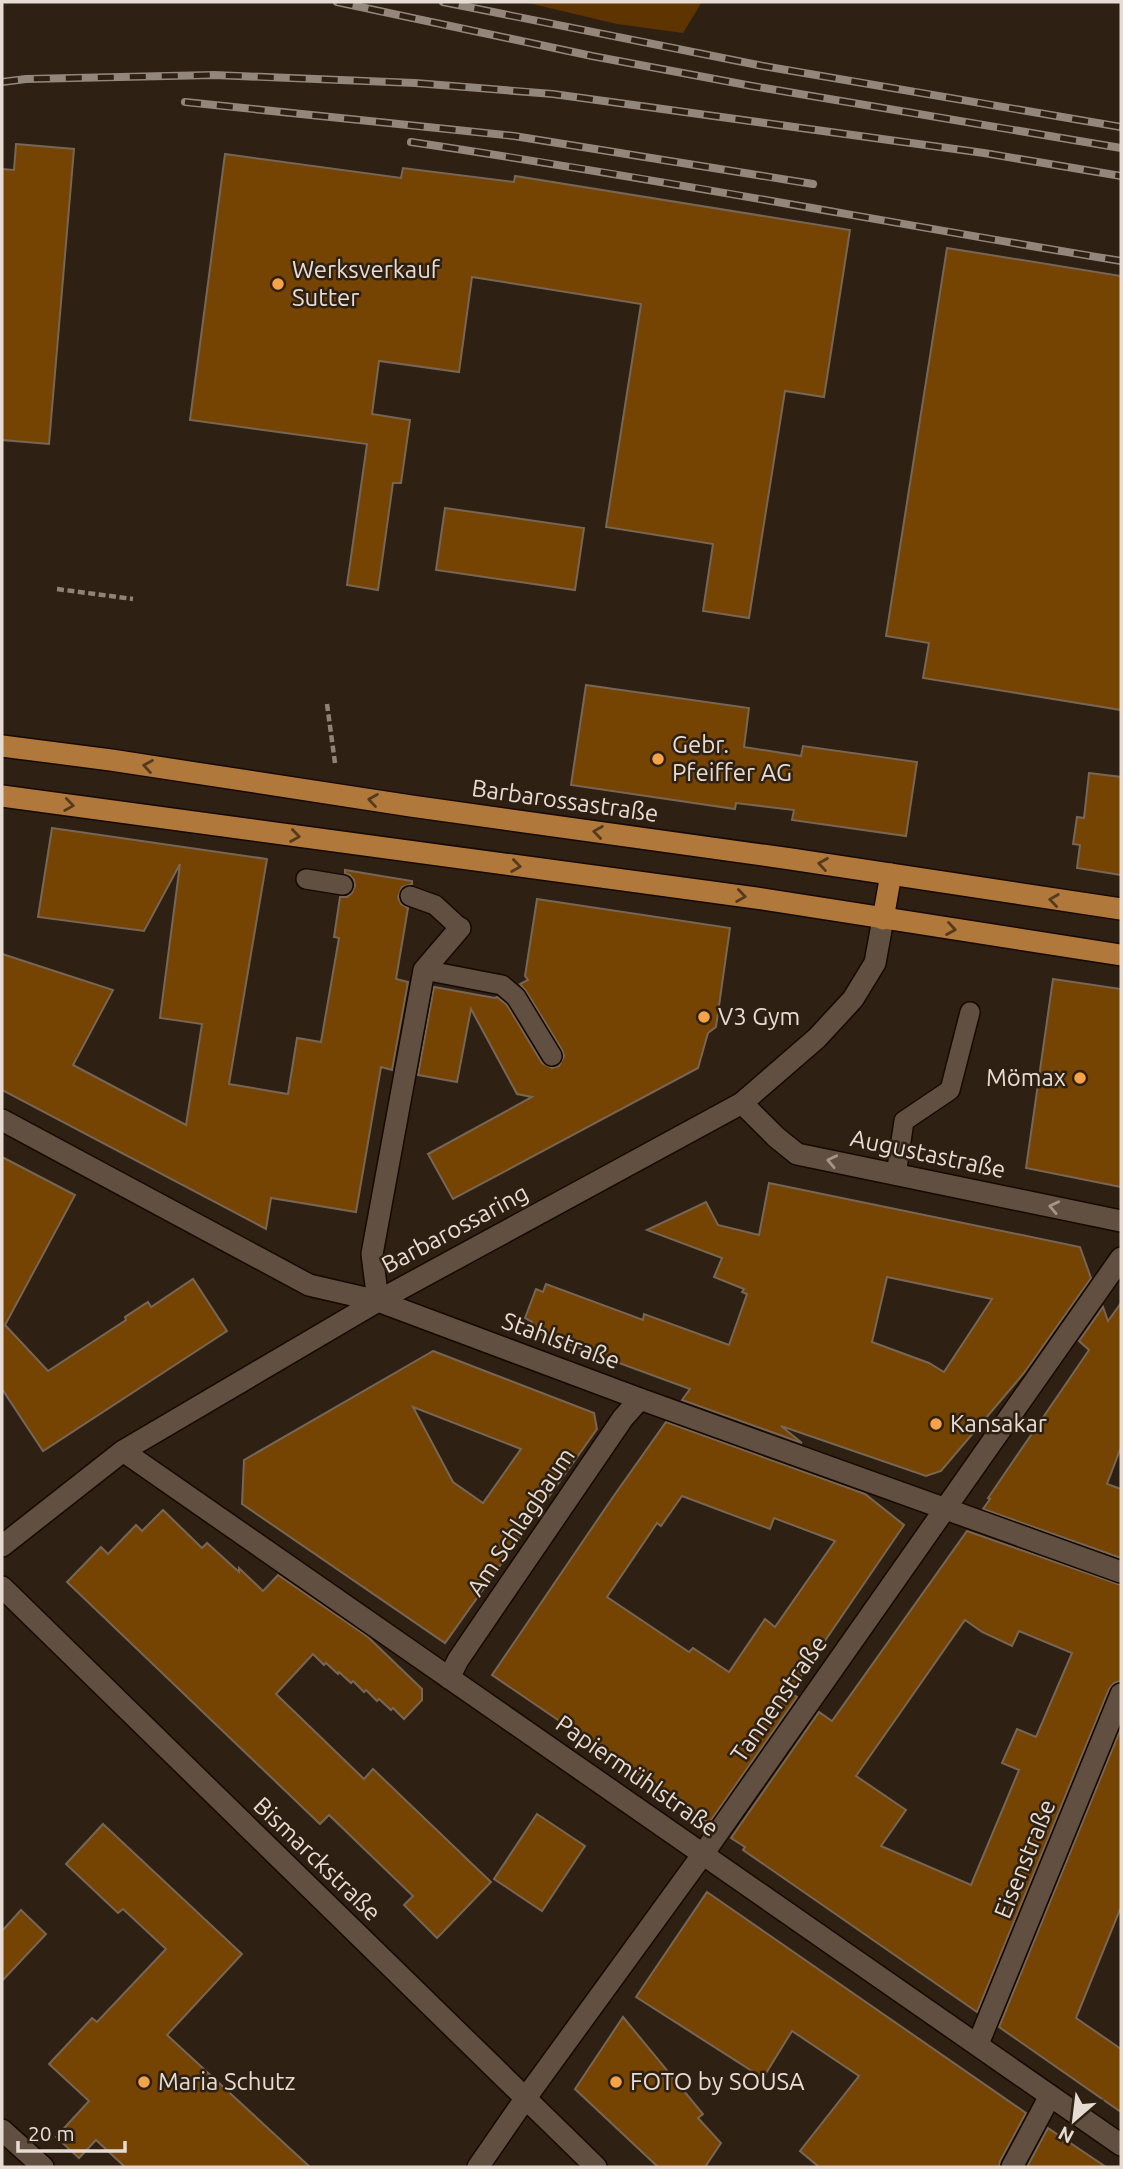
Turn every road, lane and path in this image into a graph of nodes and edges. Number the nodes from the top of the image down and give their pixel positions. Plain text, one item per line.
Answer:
1 (57, 589) dead end
2 (133, 600) dead end
3 (327, 704) dead end
4 (2, 746) edge
5 (335, 763) dead end
6 (2, 796) edge
7 (891, 874) junction
8 (306, 879) dead end
9 (342, 885) dead end
10 (410, 896) dead end
11 (1121, 909) edge
12 (883, 919) junction
13 (460, 928) joint
14 (1121, 955) edge
15 (424, 970) junction
16 (970, 1012) dead end
17 (552, 1056) dead end
18 (743, 1103) junction
19 (2, 1120) edge
20 (895, 1175) junction
21 (1121, 1221) edge
22 (1121, 1258) edge
23 (378, 1301) junction
24 (640, 1399) junction
25 (123, 1451) junction
26 (944, 1508) junction
27 (2, 1546) edge
28 (1121, 1572) edge
29 (2, 1587) edge
30 (449, 1678) junction
31 (1121, 1694) edge
32 (703, 1854) junction
33 (978, 2045) junction
34 (1050, 2096) junction
35 (525, 2099) junction
36 (2, 2130) edge
37 (1121, 2144) edge
38 (43, 2167) edge
39 (478, 2167) edge
40 (596, 2167) edge
41 (1012, 2167) edge

1 - 2 path
3 - 5 path
7 -> 4 main road, Barbarossastraße
6 -> 12 main road
11 -> 7 main road, Barbarossastraße
7 - 12 main road
8 - 9 lane
10 - 13 lane
12 -> 14 main road
12 - 18 street, Barbarossaring
13 - 15 street
15 - 17 lane
15 - 23 street
16 - 20 lane
20 -> 18 street, Augustastraße
18 - 23 street, Barbarossaring
19 - 23 street, Stahlstraße
21 -> 20 street, Augustastraße
22 - 26 street, Tannenstraße
23 - 24 street, Stahlstraße
23 - 25 street, Barbarossaring
24 - 26 street, Stahlstraße
24 - 30 street, Am Schlagbaum
25 - 27 street, Barbarossaring
25 - 30 street, Papiermühlstraße
26 - 28 street, Stahlstraße
26 - 32 street, Tannenstraße
29 - 35 street, Bismarckstraße
30 - 32 street, Papiermühlstraße
31 - 33 street, Eisenstraße
32 - 33 street, Papiermühlstraße
32 - 35 street, Tannenstraße
33 - 34 street, Papiermühlstraße
34 - 37 street, Papiermühlstraße
34 - 41 street
35 - 39 street, Tannenstraße
35 - 40 street, Bismarckstraße
36 - 38 street

